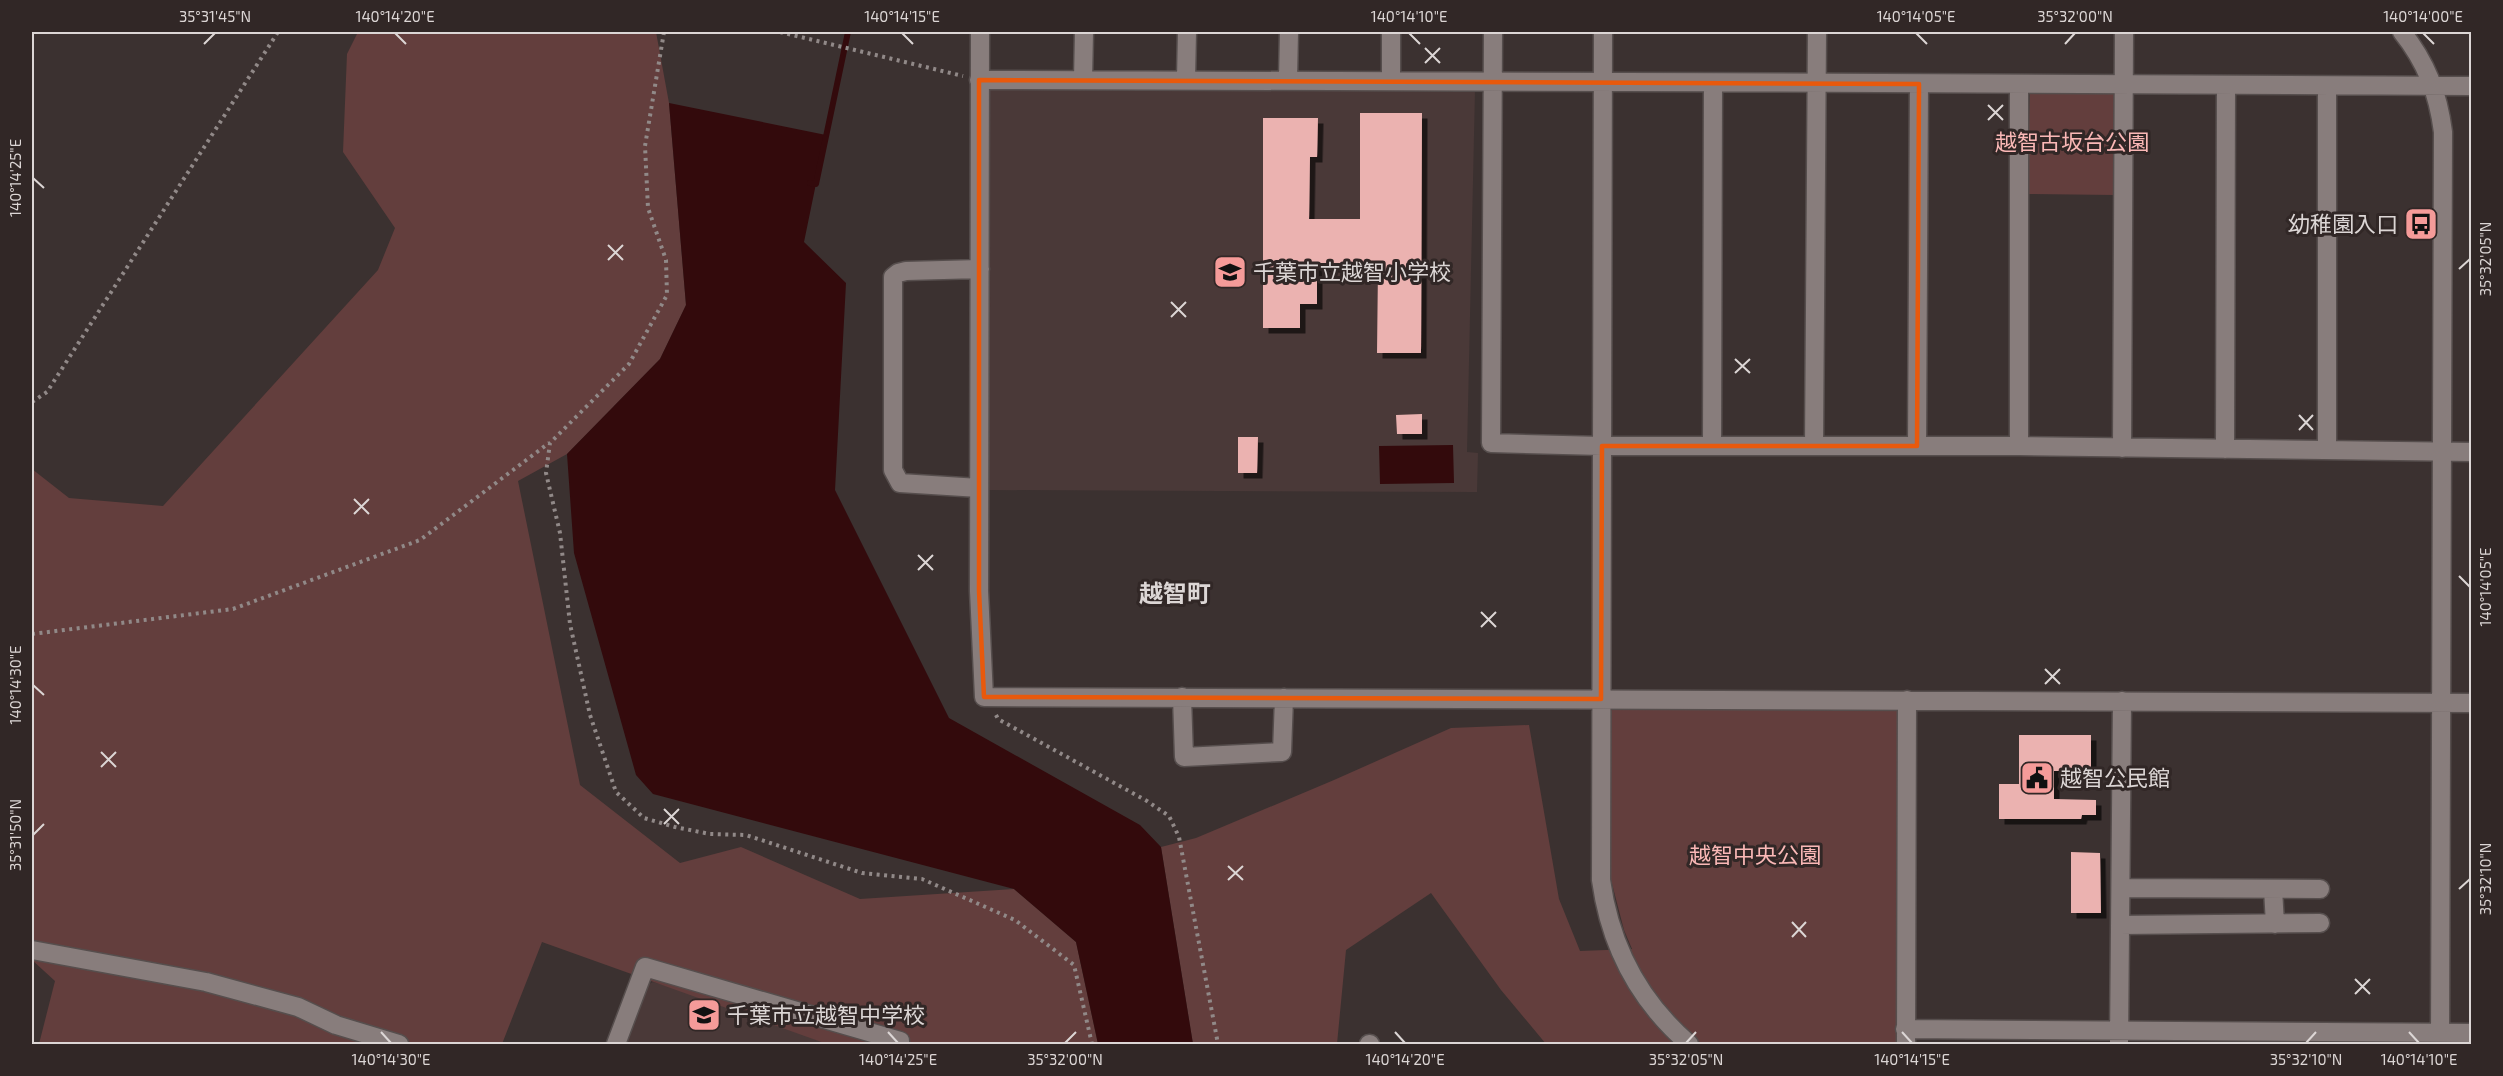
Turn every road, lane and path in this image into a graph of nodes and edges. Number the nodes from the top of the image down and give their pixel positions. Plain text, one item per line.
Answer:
1 (278, 32) edge
2 (664, 32) edge
3 (780, 32) edge
4 (980, 32) edge
5 (1084, 32) edge
6 (1187, 32) edge
7 (1289, 32) edge
8 (1391, 32) edge
9 (1493, 32) edge
10 (1603, 32) edge
11 (1817, 32) edge
12 (2124, 32) edge
13 (2402, 32) edge
14 (1288, 79) junction
15 (980, 80) junction
16 (1083, 80) junction
17 (1186, 80) junction
18 (1391, 80) junction
19 (1494, 82) junction
20 (1603, 83) junction
21 (1713, 83) junction
22 (1816, 84) junction
23 (1919, 84) junction
24 (2019, 84) junction
25 (2123, 85) junction
26 (2226, 85) junction
27 (2327, 86) junction
28 (2434, 86) junction
29 (2472, 86) edge
30 (980, 270) junction
31 (32, 402) edge
32 (550, 443) junction
33 (1602, 446) junction
34 (1712, 446) junction
35 (1814, 446) junction
36 (1917, 446) junction
37 (2019, 447) junction
38 (2122, 448) junction
39 (2225, 449) junction
40 (2327, 450) junction
41 (2442, 452) junction
42 (2472, 452) edge
43 (979, 488) junction
44 (32, 634) edge
45 (984, 697) junction
46 (1182, 698) junction
47 (1284, 698) junction
48 (1601, 699) junction
49 (1908, 700) junction
50 (2122, 701) junction
51 (2441, 703) junction
52 (2472, 703) edge
53 (2121, 888) junction
54 (2273, 889) junction
55 (2320, 889) dead end
56 (2320, 923) dead end
57 (2275, 924) junction
58 (2120, 925) junction
59 (32, 950) edge
60 (2472, 1033) edge
61 (1905, 1037) edge
62 (2017, 1038) edge
63 (2120, 1038) edge
64 (2223, 1039) edge
65 (2326, 1039) edge
66 (2440, 1039) edge
67 (399, 1044) edge
68 (616, 1044) edge
69 (900, 1044) edge
70 (1092, 1044) edge
71 (1218, 1044) edge
72 (1689, 1044) edge

1 - 31 path
2 - 32 path
3 - 15 path
4 - 15 street
5 - 16 street
6 - 17 street
7 - 14 street
8 - 18 street
9 - 19 street
10 - 20 street
11 - 22 street
12 - 25 street
13 - 28 street
14 - 17 street
14 - 18 street
15 - 16 street
15 - 30 street
16 - 17 street
18 - 19 street
19 - 20 street
19 - 33 street
20 - 21 street
20 - 33 street
21 - 22 street
21 - 34 street
22 - 23 street
22 - 35 street
23 - 24 street
23 - 36 street
24 - 25 street
24 - 37 street
25 - 26 street
25 - 38 street
26 - 27 street
26 - 39 street
27 - 28 street
27 - 40 street
28 - 29 street
28 - 41 street
30 - 43 street
30 - 43 street
32 - 44 path
32 - 70 path
33 - 34 street
33 - 48 street
34 - 35 street
35 - 36 street
36 - 37 street
37 - 38 street
38 - 39 street
39 - 40 street
40 - 41 street
41 - 42 street
41 - 51 street
43 - 45 street
45 - 46 street
45 - 71 path
46 - 47 street
46 - 47 street
47 - 48 street
48 - 49 street
48 - 72 street
49 - 50 street
49 - 61 street
50 - 51 street
50 - 53 street
51 - 52 street
51 - 66 street
53 - 54 street
53 - 58 street
54 - 55 street
54 - 57 street
56 - 57 street
57 - 58 street
58 - 63 street
59 - 67 street
60 - 66 street
61 - 62 street
62 - 63 street
63 - 64 street
64 - 65 street
65 - 66 street
68 - 69 street

